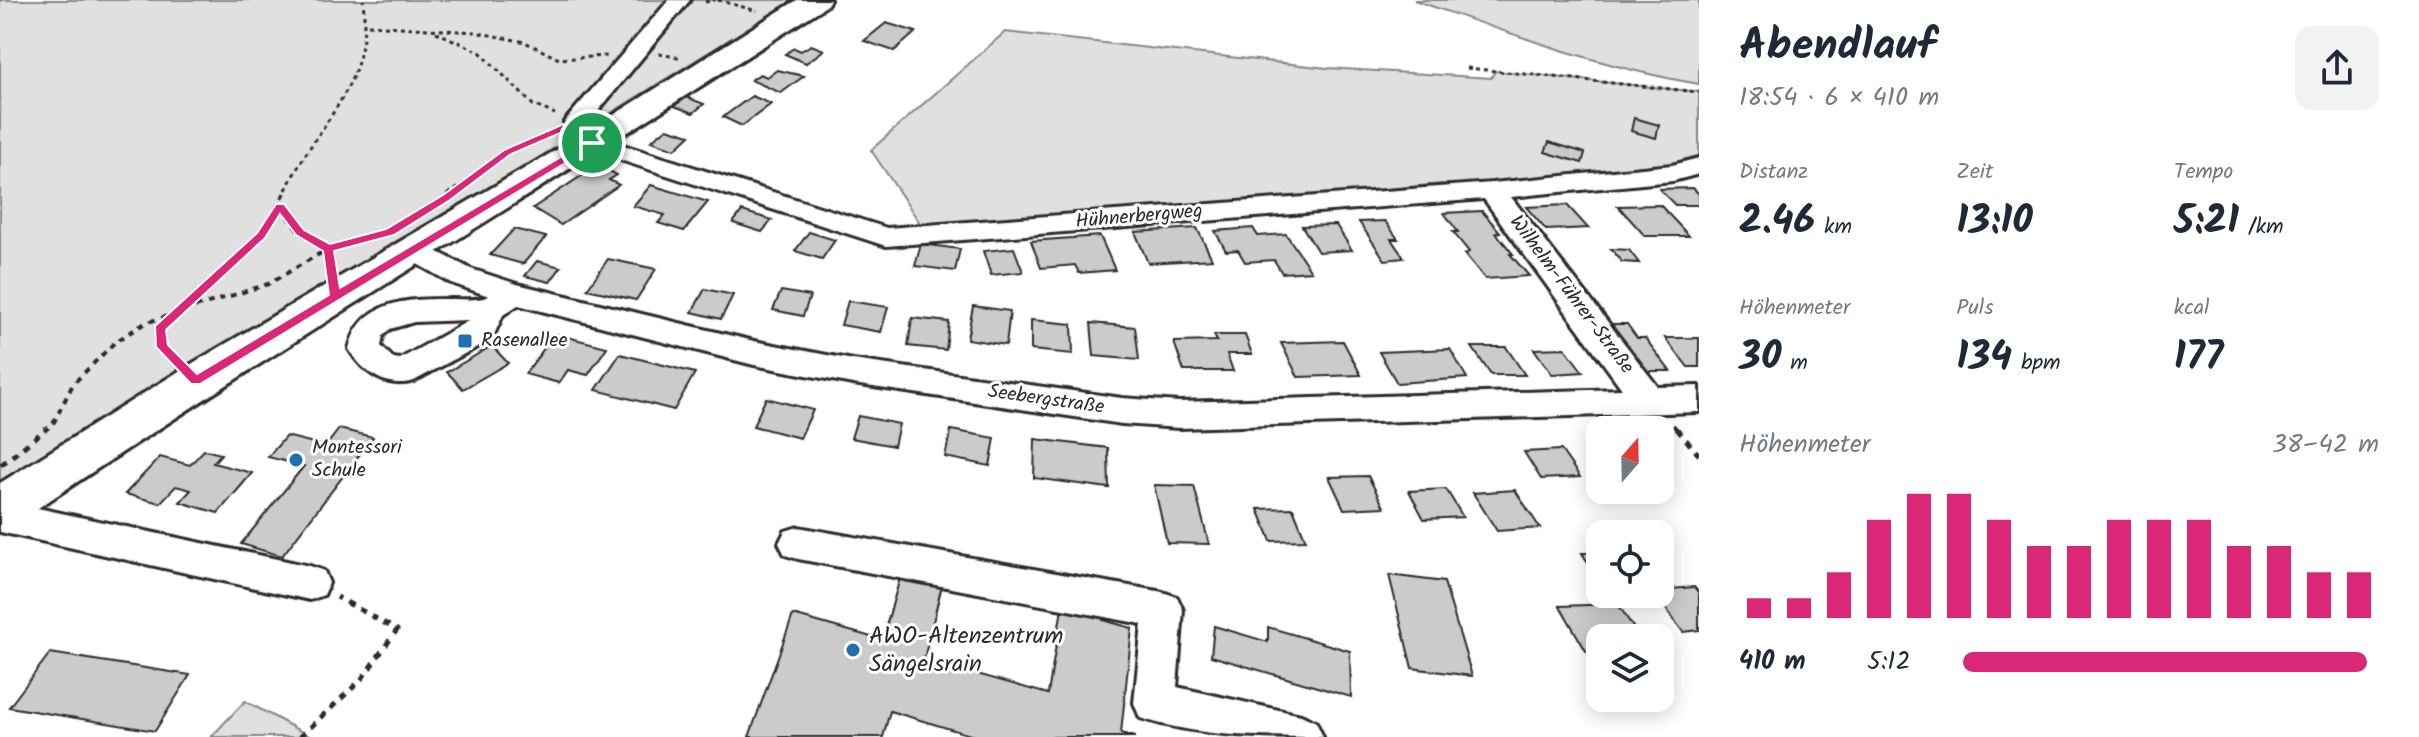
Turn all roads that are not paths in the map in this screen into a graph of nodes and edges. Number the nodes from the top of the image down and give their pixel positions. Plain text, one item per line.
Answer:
1 (680, 0) edge
2 (816, 0) edge
3 (584, 132) junction
4 (1699, 166) edge
5 (1492, 191) junction
6 (402, 241) junction
7 (1699, 399) edge
8 (1649, 400) junction
9 (0, 508) edge
10 (0, 516) edge
11 (798, 543) dead end
12 (310, 583) road end
13 (1301, 737) edge

1 - 3 street
2 - 3 main road
3 - 5 street, Hühnerbergweg
3 - 6 main road
4 - 5 street, Hühnerbergweg
5 - 8 street, Wilhelm-Führer-Straße
6 - 8 street, Seebergstraße
6 - 9 main road
7 - 8 street, Seebergstraße
10 - 12 street
11 - 13 street

